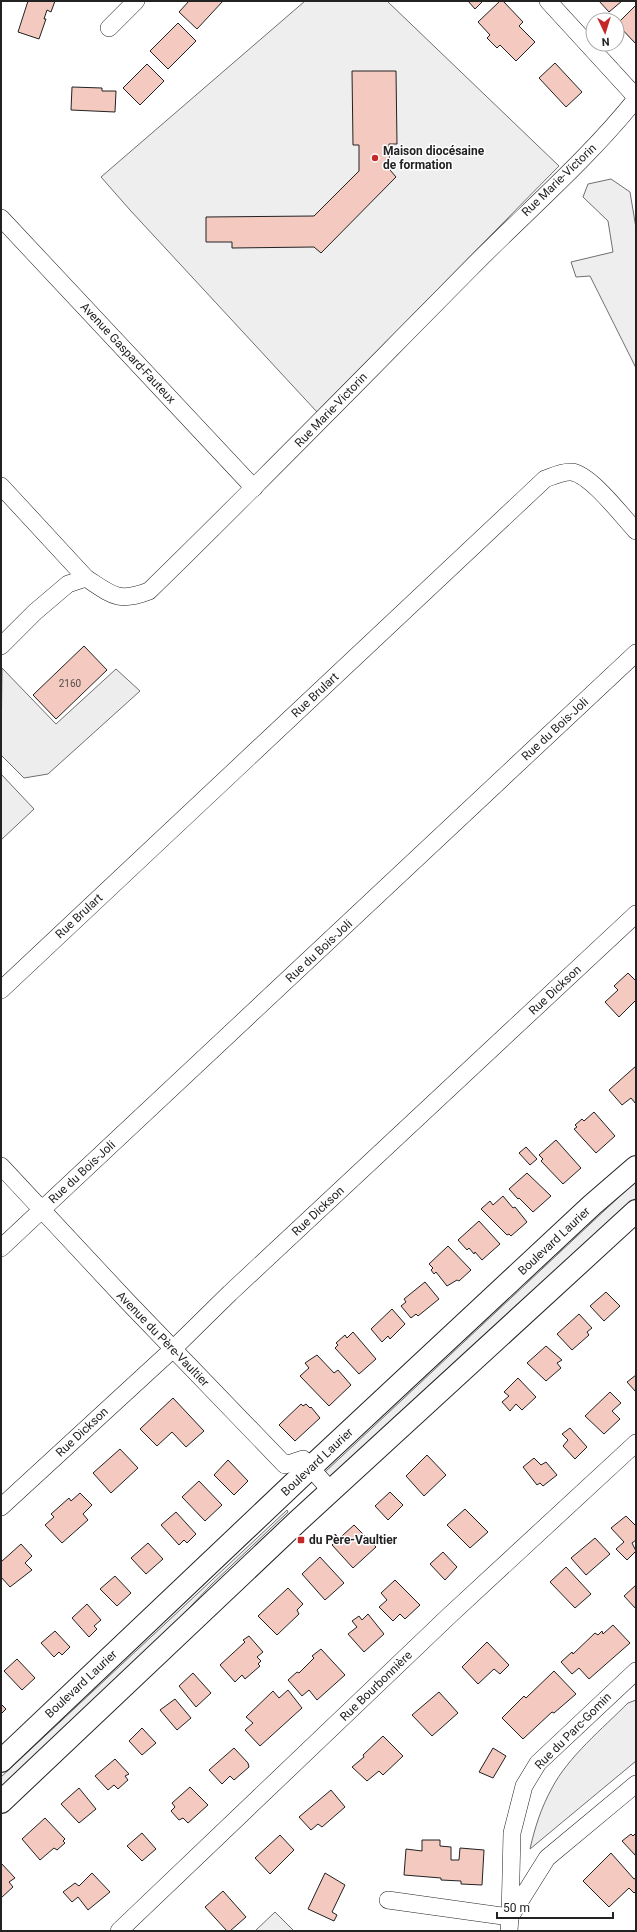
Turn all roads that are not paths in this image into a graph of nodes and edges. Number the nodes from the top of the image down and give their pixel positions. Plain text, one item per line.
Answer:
1 (136, 1) edge
2 (548, 1) edge
3 (109, 28) dead end
4 (636, 98) edge
5 (1, 218) edge
6 (1, 486) edge
7 (254, 488) junction
8 (636, 531) edge
9 (86, 578) junction
10 (1, 646) edge
11 (636, 653) edge
12 (636, 914) edge
13 (1, 990) edge
14 (1, 1166) edge
15 (636, 1167) edge
16 (43, 1210) junction
17 (636, 1211) edge
18 (1, 1248) edge
19 (173, 1349) junction
20 (636, 1443) edge
21 (310, 1468) junction
22 (331, 1491) junction
23 (1, 1507) edge
24 (636, 1671) edge
25 (1, 1760) edge
26 (636, 1784) edge
27 (1, 1802) edge
28 (388, 1900) dead end
29 (510, 1924) edge
30 (119, 1931) edge

1 - 3 street
2 - 4 street
4 - 7 street, Rue Marie-Victorin
5 - 7 street, Avenue Gaspard-Fauteux
6 - 9 street, Rue Marie-Victorin
7 - 9 street, Rue Marie-Victorin
8 - 13 street, Rue Brulart
9 - 10 street
11 - 16 street, Rue du Bois-Joli
12 - 19 street, Rue Dickson
14 - 16 street, Avenue du Père-Vaultier
15 - 21 main road, Boulevard Laurier
16 - 18 street, Rue du Bois-Joli
16 - 19 street, Avenue du Père-Vaultier
17 - 22 main road
19 - 21 street, Avenue du Père-Vaultier
19 - 23 street, Rue Dickson
20 - 30 street, Rue Bourbonnière
21 - 22 street, Avenue du Père-Vaultier
21 - 25 main road, Boulevard Laurier
22 - 27 main road
24 - 29 street, Rue du Parc-Gomin
26 - 29 street
28 - 29 street

